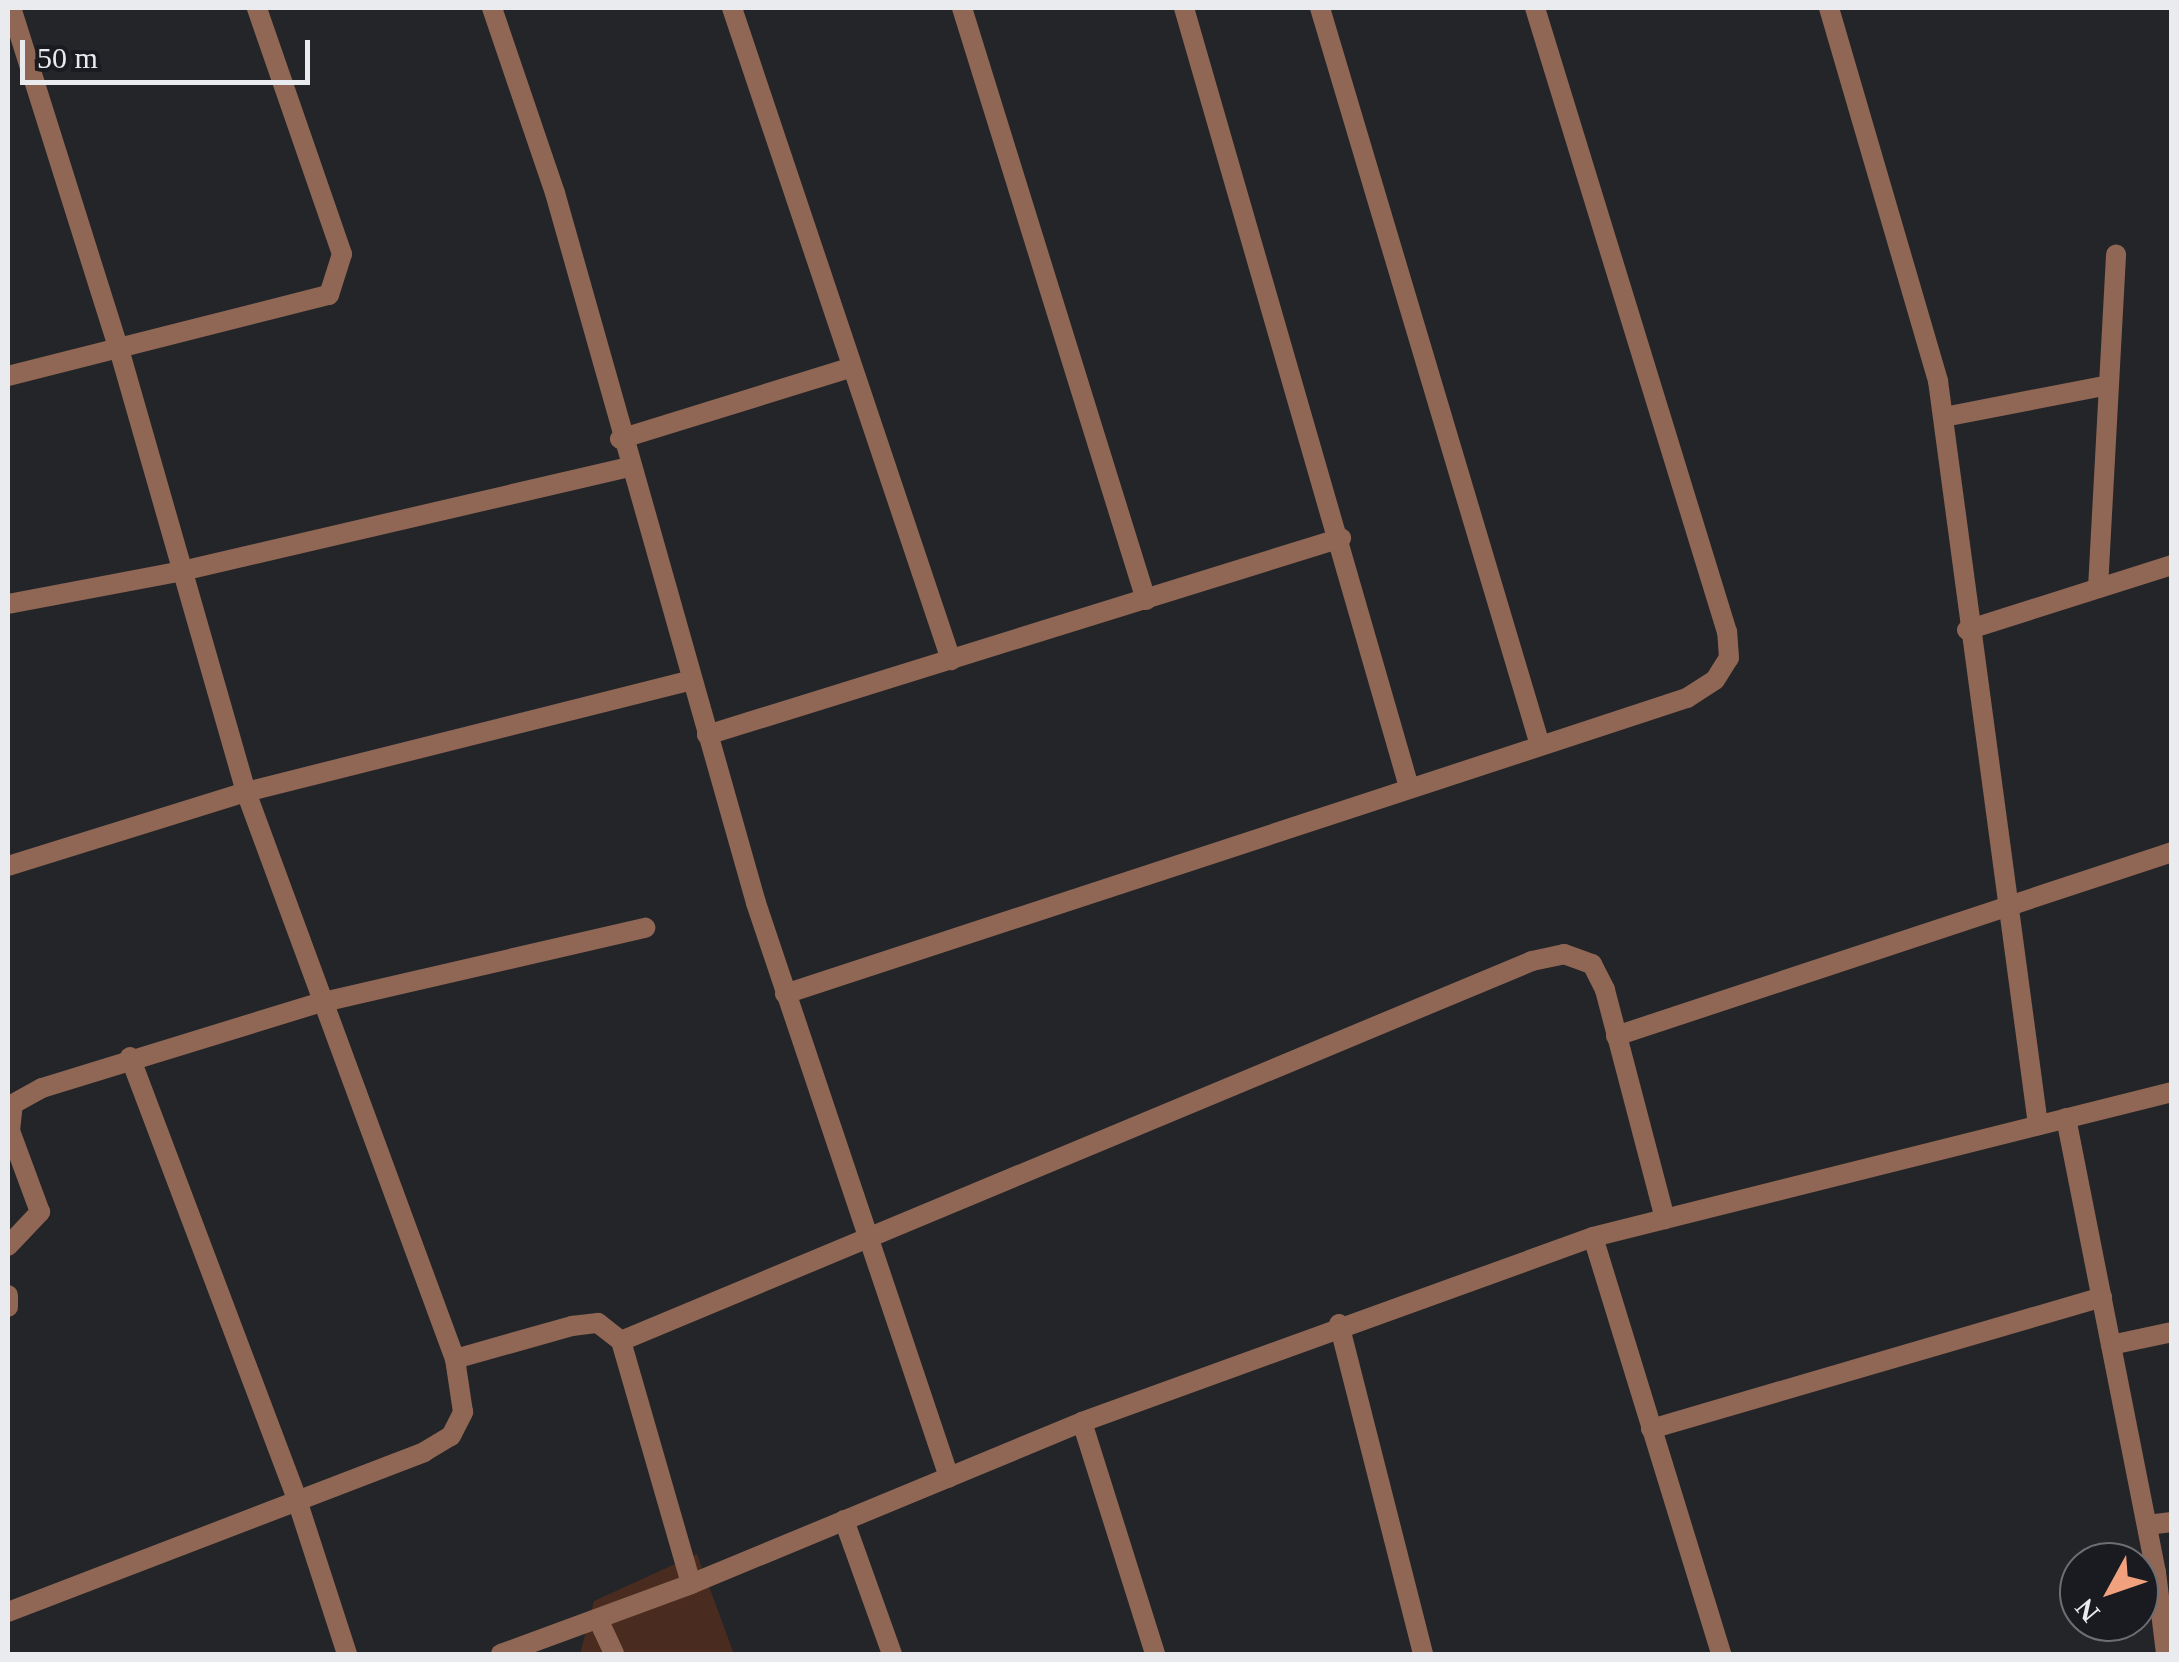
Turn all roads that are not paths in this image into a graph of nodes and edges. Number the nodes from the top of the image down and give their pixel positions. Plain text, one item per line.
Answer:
1 (10, 8) edge
2 (257, 8) edge
3 (492, 8) edge
4 (732, 8) edge
5 (962, 8) edge
6 (1184, 8) edge
7 (1320, 8) edge
8 (1536, 8) edge
9 (1829, 8) edge
10 (2116, 254) dead end
11 (119, 350) junction
12 (852, 367) junction
13 (8, 376) edge
14 (2109, 384) junction
15 (1944, 417) junction
16 (620, 439) junction
17 (628, 466) junction
18 (1342, 538) junction
19 (2172, 565) edge
20 (182, 571) junction
21 (2098, 588) junction
22 (1146, 600) junction
23 (8, 604) edge
24 (1966, 630) junction
25 (951, 660) junction
26 (691, 680) junction
27 (707, 735) junction
28 (1540, 745) junction
29 (1408, 787) junction
30 (246, 792) junction
31 (2172, 852) edge
32 (8, 866) edge
33 (2004, 910) junction
34 (645, 928) dead end
35 (786, 994) junction
36 (319, 1004) junction
37 (1616, 1036) junction
38 (130, 1058) junction
39 (2172, 1092) edge
40 (2066, 1118) junction
41 (2038, 1125) junction
42 (9, 1127) edge
43 (1665, 1219) junction
44 (1592, 1237) junction
45 (867, 1241) junction
46 (8, 1246) edge
47 (8, 1296) edge
48 (2102, 1297) junction
49 (8, 1307) edge
50 (1339, 1324) junction
51 (2172, 1332) edge
52 (621, 1341) junction
53 (2112, 1345) junction
54 (454, 1359) junction
55 (1082, 1422) junction
56 (1652, 1429) junction
57 (949, 1476) junction
58 (297, 1500) junction
59 (844, 1520) junction
60 (2172, 1522) edge
61 (2147, 1525) junction
62 (691, 1584) junction
63 (8, 1612) edge
64 (598, 1619) junction
65 (347, 1654) edge
66 (500, 1654) edge
67 (614, 1654) edge
68 (892, 1654) edge
69 (1155, 1654) edge
70 (1423, 1654) edge
71 (1720, 1654) edge
72 (2166, 1654) edge

1 - 11 street
2 - 11 street
3 - 16 street
4 - 12 street
5 - 22 street
6 - 18 street
7 - 28 street
8 - 28 street
9 - 15 street
10 - 14 street
11 - 13 street
11 - 20 street
12 - 16 street
12 - 25 street
14 - 15 street
14 - 21 street
15 - 24 street
16 - 17 street
17 - 20 street
17 - 26 street
18 - 22 street
18 - 29 street
19 - 21 street
20 - 23 street
20 - 30 street
21 - 24 street
22 - 25 street
24 - 33 street
25 - 27 street
26 - 27 street
26 - 30 street
27 - 35 street
28 - 29 street
29 - 35 street
30 - 32 street
30 - 36 street
31 - 33 street
33 - 37 street
33 - 41 street
34 - 36 street
35 - 45 street
36 - 38 street
36 - 54 street
37 - 43 street
37 - 45 street
38 - 42 street
38 - 58 street
39 - 40 street
40 - 41 street
40 - 48 street
41 - 43 street
42 - 46 street
43 - 44 street
44 - 50 street
44 - 56 street
45 - 52 street
45 - 57 street
47 - 49 street
48 - 53 street
48 - 56 street
50 - 55 street
50 - 70 street
51 - 53 street
52 - 54 street
52 - 62 street
53 - 61 street
54 - 58 street
55 - 57 street
55 - 69 street
56 - 71 street
57 - 59 street
58 - 63 street
58 - 65 street
59 - 62 street
59 - 68 street
60 - 61 street
61 - 72 street
62 - 64 street
64 - 66 street
64 - 67 street

